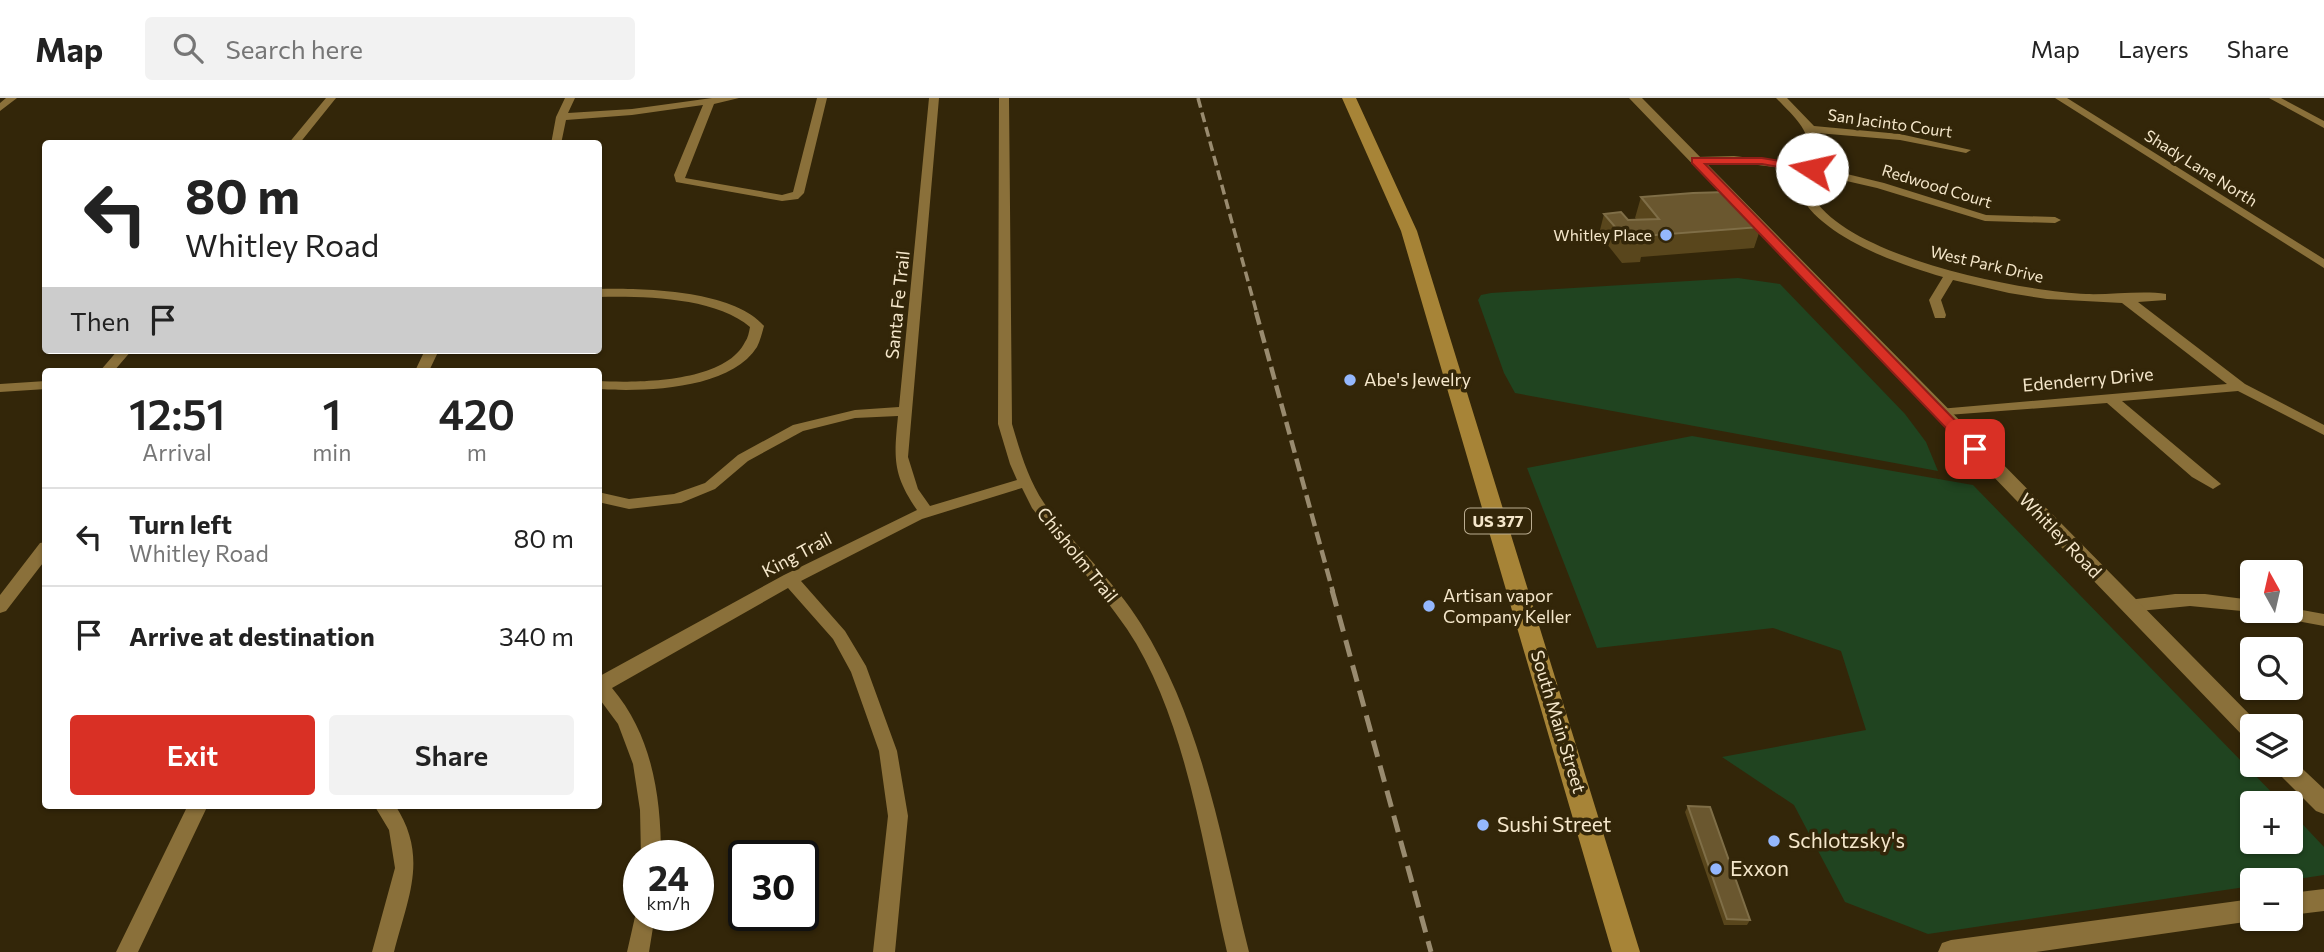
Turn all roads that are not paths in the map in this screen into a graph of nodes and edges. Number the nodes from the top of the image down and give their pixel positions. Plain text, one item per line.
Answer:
1 (12, 98) edge
2 (331, 98) edge
3 (570, 98) edge
4 (734, 98) edge
5 (822, 98) edge
6 (934, 98) edge
7 (1004, 98) edge
8 (1349, 98) edge
9 (1634, 98) edge
10 (1781, 98) edge
11 (2060, 98) edge
12 (2274, 98) edge
13 (709, 103) junction
14 (0, 108) edge
15 (561, 117) junction
16 (2324, 125) edge
17 (1810, 129) junction
18 (296, 140) edge
19 (557, 140) edge
20 (1966, 150) dead end
21 (1696, 160) junction
22 (1812, 169) junction
23 (2055, 220) dead end
24 (2324, 264) edge
25 (1950, 275) junction
26 (602, 293) edge
27 (2162, 297) dead end
28 (2127, 300) junction
29 (1940, 315) dead end
30 (122, 354) edge
31 (110, 368) edge
32 (42, 385) edge
33 (602, 385) edge
34 (2240, 387) junction
35 (0, 388) edge
36 (2110, 398) junction
37 (905, 411) junction
38 (1939, 413) junction
39 (2324, 431) edge
40 (1026, 482) junction
41 (2213, 484) dead end
42 (602, 498) edge
43 (925, 510) junction
44 (42, 552) edge
45 (790, 579) junction
46 (2240, 604) edge
47 (2129, 606) junction
48 (0, 607) edge
49 (2303, 616) edge
50 (2324, 620) edge
51 (602, 684) edge
52 (602, 691) edge
53 (2240, 719) edge
54 (2297, 777) edge
55 (2324, 804) edge
56 (196, 809) edge
57 (387, 809) edge
58 (651, 840) edge
59 (2324, 900) edge
60 (2303, 903) edge
61 (2240, 912) edge
62 (641, 931) edge
63 (127, 952) edge
64 (383, 952) edge
65 (638, 952) edge
66 (884, 952) edge
67 (1238, 952) edge
68 (1626, 952) edge
69 (1951, 952) edge

1 - 14 street
2 - 18 street
3 - 15 street
4 - 13 street
5 - 13 street
6 - 37 street, Santa Fe Trail
7 - 40 street, Chisholm Trail
8 - 68 main road, South Main Street / US 377
9 - 21 street, Whitley Road
10 - 17 street
11 - 24 street, Shady Lane North
12 - 16 street
13 - 15 street
15 - 19 street
17 - 20 street, San Jacinto Court
17 - 22 street, West Park Drive
21 - 22 street, Redwood Court
21 - 38 street, Whitley Road
22 - 23 street, Redwood Court
22 - 25 street, West Park Drive
25 - 28 street, West Park Drive
25 - 29 street
26 - 33 street
27 - 28 street, West Park Drive
28 - 34 street
30 - 31 street
32 - 35 street
34 - 36 street, Edenderry Drive
34 - 39 street
36 - 38 street, Edenderry Drive
36 - 41 street
37 - 42 street
37 - 43 street, Santa Fe Trail
38 - 47 street, Whitley Road
40 - 43 street, King Trail
40 - 67 street, Chisholm Trail
43 - 45 street, King Trail
44 - 48 street
45 - 51 street, King Trail
45 - 66 street
46 - 47 street
47 - 53 street, Whitley Road
49 - 50 street
52 - 58 street
54 - 55 street
56 - 63 street
57 - 64 street
59 - 60 street
61 - 69 street
62 - 65 street

